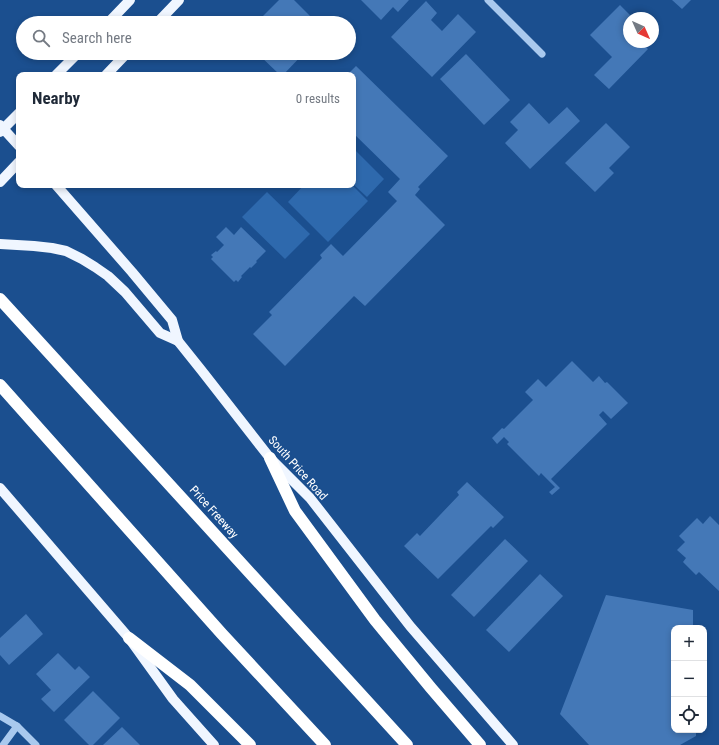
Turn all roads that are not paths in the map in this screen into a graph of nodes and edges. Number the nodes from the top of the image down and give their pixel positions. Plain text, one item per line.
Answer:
1 (130, 0) edge
2 (179, 0) edge
3 (488, 0) edge
4 (115, 16) edge
5 (164, 16) edge
6 (542, 54) dead end
7 (71, 60) edge
8 (120, 60) edge
9 (59, 72) edge
10 (109, 72) edge
11 (16, 116) edge
12 (1, 129) edge
13 (16, 143) edge
14 (16, 165) edge
15 (0, 182) edge
16 (59, 188) edge
17 (0, 244) edge
18 (0, 298) edge
19 (178, 341) junction
20 (0, 385) edge
21 (270, 458) junction
22 (0, 488) edge
23 (129, 638) junction
24 (0, 716) edge
25 (17, 726) junction
26 (3, 745) edge
27 (36, 745) edge
28 (214, 745) edge
29 (250, 745) edge
30 (325, 745) edge
31 (407, 745) edge
32 (480, 745) edge
33 (513, 745) edge

1 - 4 main road
2 - 5 main road
3 - 6 street
7 - 9 main road
8 - 10 main road
11 - 12 main road
12 - 13 main road
14 - 15 main road
16 - 19 main road, South Price Road
17 - 19 main road
18 - 31 highway, Price Freeway
19 - 21 main road, South Price Road
20 - 30 highway
21 - 32 highway
21 - 33 main road, South Price Road
22 - 23 main road
23 - 28 main road
23 - 29 highway
24 - 25 street
25 - 26 street
25 - 27 street

